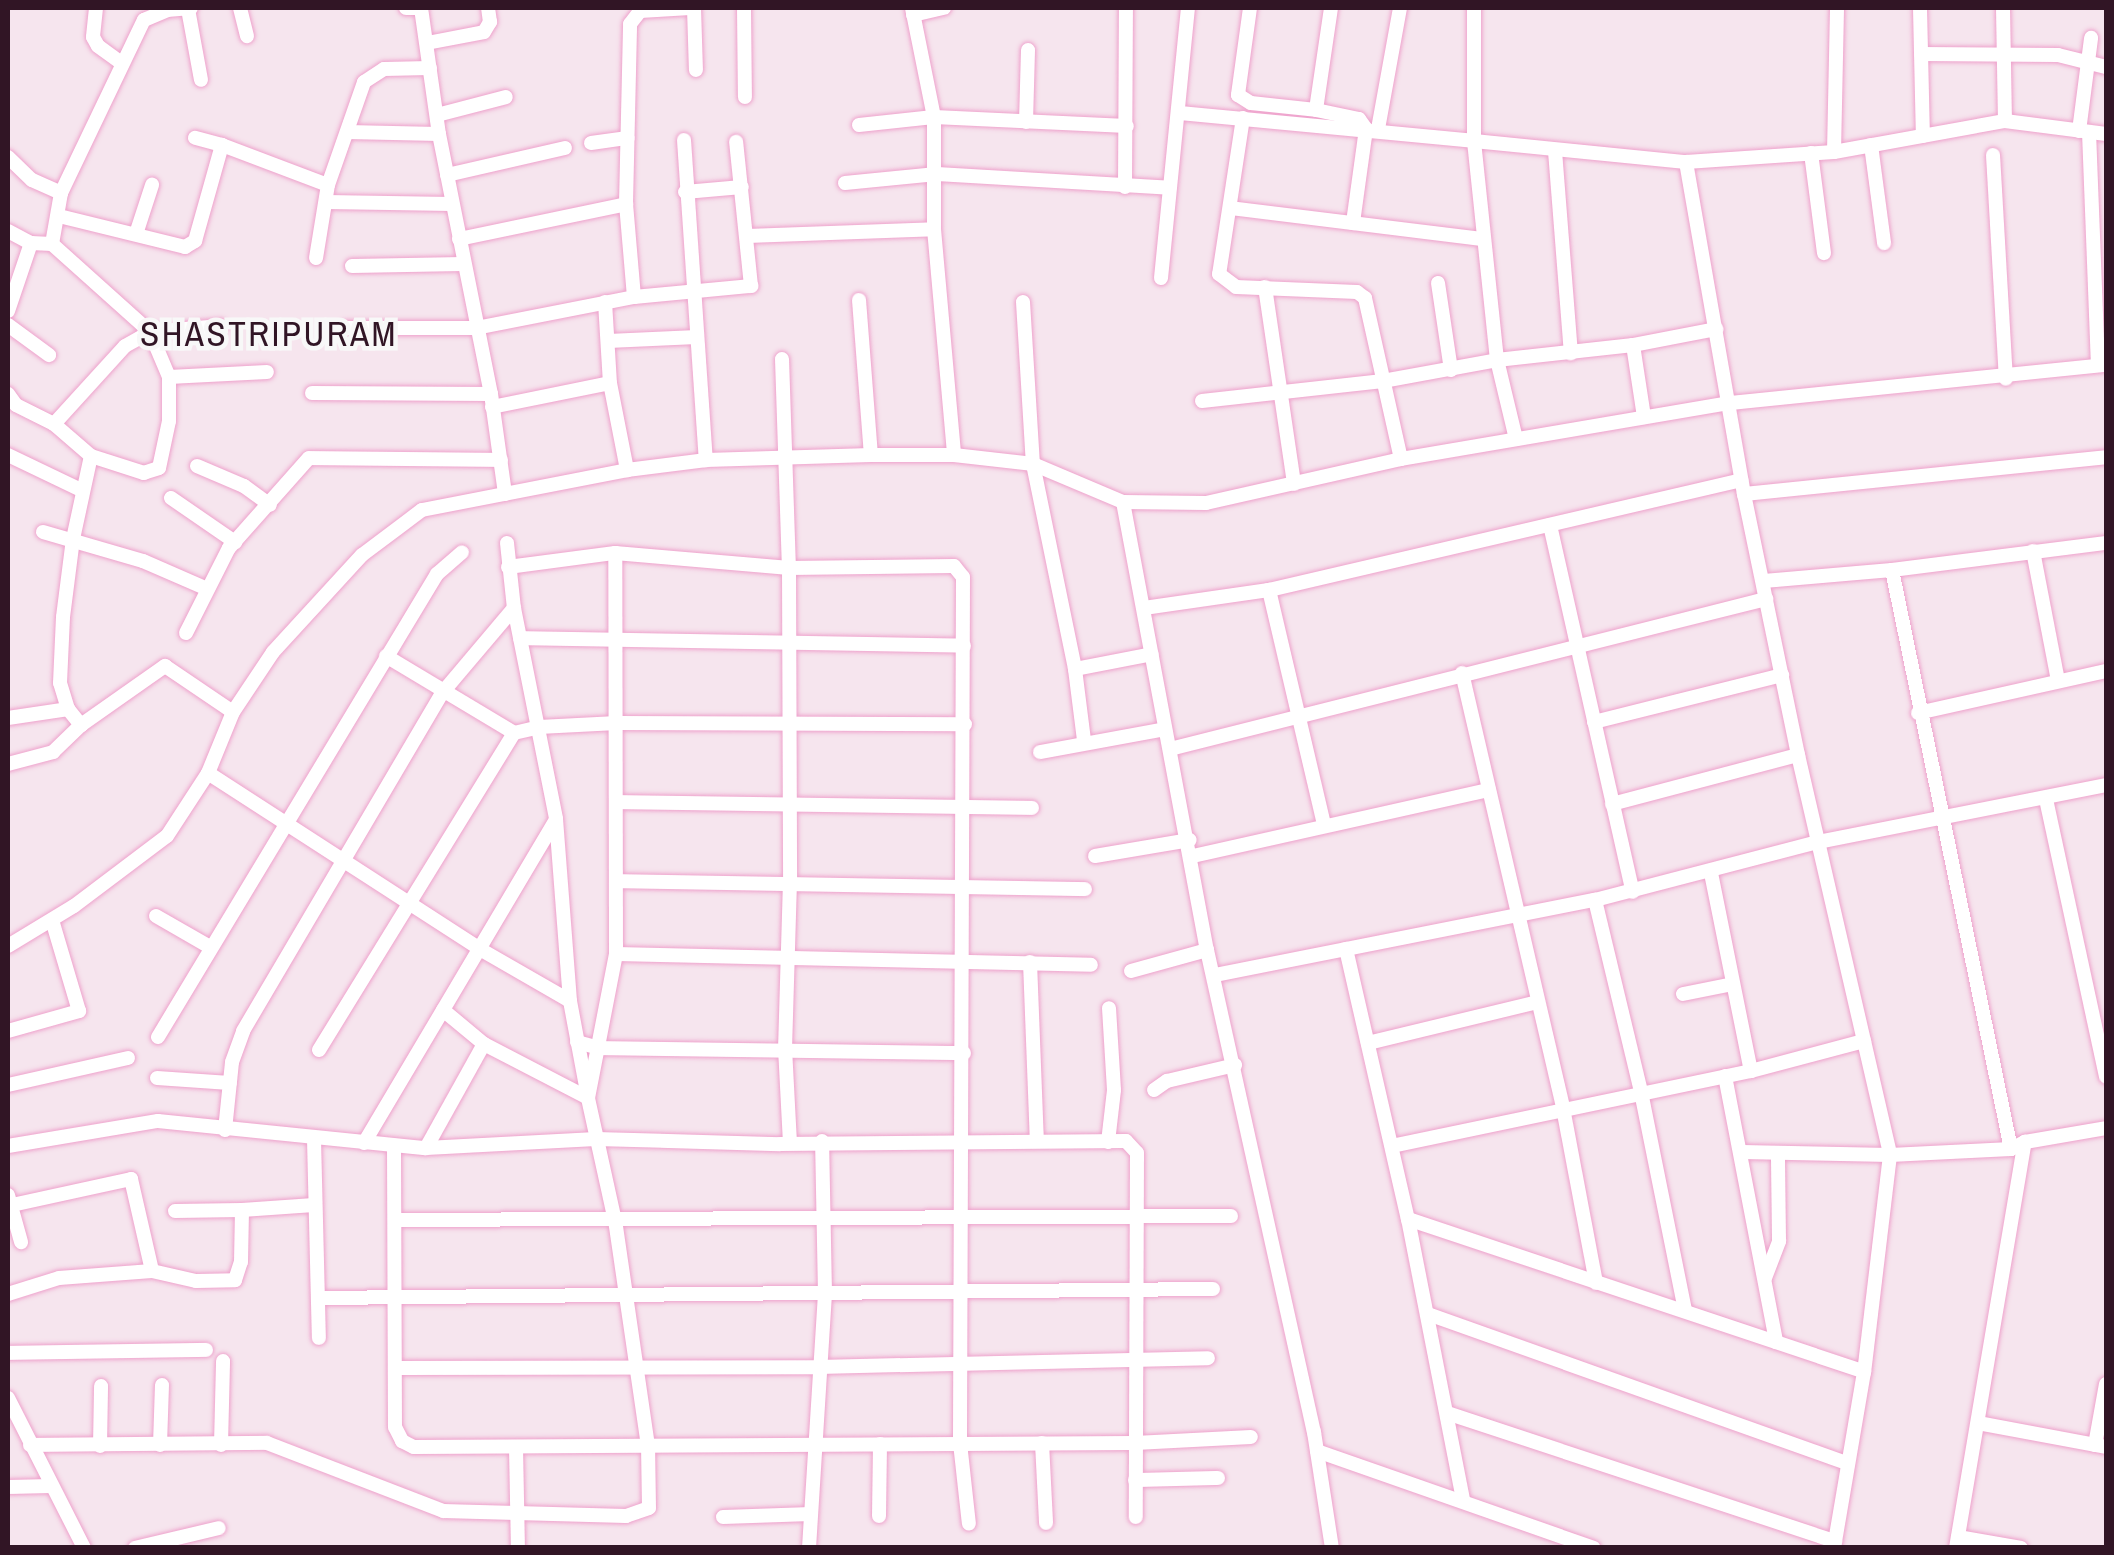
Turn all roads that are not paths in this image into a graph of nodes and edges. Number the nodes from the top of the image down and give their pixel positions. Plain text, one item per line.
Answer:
1 (96, 8) edge
2 (189, 8) edge
3 (240, 8) edge
4 (406, 8) edge
5 (421, 8) edge
6 (488, 8) edge
7 (692, 8) edge
8 (744, 8) edge
9 (944, 8) edge
10 (1126, 8) edge
11 (1188, 8) edge
12 (1250, 8) edge
13 (1331, 8) edge
14 (1400, 8) edge
15 (1474, 8) edge
16 (1837, 8) edge
17 (1920, 8) edge
18 (2003, 8) edge
19 (167, 9) edge
20 (670, 9) edge
21 (912, 11) edge
22 (247, 36) dead end
23 (2090, 38) dead end
24 (426, 43) junction
25 (1028, 50) dead end
26 (1921, 54) junction
27 (2004, 54) junction
28 (120, 62) junction
29 (2087, 65) junction
30 (2106, 67) edge
31 (430, 68) junction
32 (696, 70) dead end
33 (202, 80) dead end
34 (506, 97) dead end
35 (745, 97) dead end
36 (1316, 110) junction
37 (1179, 113) junction
38 (437, 115) junction
39 (934, 117) junction
40 (1243, 118) junction
41 (1026, 122) junction
42 (2004, 122) junction
43 (859, 125) dead end
44 (1128, 126) junction
45 (1372, 129) junction
46 (348, 132) junction
47 (2084, 132) junction
48 (440, 134) junction
49 (2106, 134) edge
50 (1923, 136) junction
51 (195, 138) dead end
52 (628, 138) junction
53 (684, 140) dead end
54 (1474, 141) junction
55 (736, 142) dead end
56 (591, 143) dead end
57 (222, 145) junction
58 (1871, 145) junction
59 (565, 148) dead end
60 (1555, 151) junction
61 (1834, 152) junction
62 (1811, 153) junction
63 (1992, 156) dead end
64 (8, 157) edge
65 (1686, 162) junction
66 (938, 174) junction
67 (448, 175) junction
68 (845, 184) dead end
69 (152, 185) dead end
70 (328, 185) junction
71 (1125, 187) junction
72 (742, 188) junction
73 (1170, 188) junction
74 (686, 192) junction
75 (61, 193) junction
76 (326, 202) junction
77 (452, 204) junction
78 (626, 204) junction
79 (1230, 208) junction
80 (59, 216) junction
81 (1353, 224) junction
82 (934, 229) junction
83 (8, 232) edge
84 (136, 234) junction
85 (747, 236) junction
86 (460, 239) junction
87 (1483, 239) junction
88 (31, 243) junction
89 (1884, 243) dead end
90 (52, 244) junction
91 (1824, 253) dead end
92 (316, 258) dead end
93 (463, 264) junction
94 (2100, 264) edge
95 (352, 266) dead end
96 (1161, 278) dead end
97 (1438, 283) dead end
98 (1265, 287) junction
99 (694, 290) junction
100 (634, 297) junction
101 (860, 300) dead end
102 (605, 302) junction
103 (1023, 302) dead end
104 (8, 312) edge
105 (8, 326) edge
106 (221, 326) dead end
107 (344, 328) dead end
108 (476, 328) junction
109 (1716, 329) junction
110 (150, 332) junction
111 (696, 338) junction
112 (608, 340) junction
113 (1634, 345) junction
114 (1571, 353) junction
115 (49, 355) dead end
116 (782, 359) dead end
117 (1497, 360) junction
118 (2102, 365) edge
119 (1451, 370) junction
120 (267, 372) dead end
121 (169, 377) junction
122 (2006, 378) junction
123 (1383, 381) junction
124 (610, 383) junction
125 (312, 393) dead end
126 (1280, 393) junction
127 (491, 400) junction
128 (1202, 401) dead end
129 (1730, 404) junction
130 (10, 405) edge
131 (1644, 417) junction
132 (54, 424) junction
133 (1516, 439) junction
134 (8, 455) edge
135 (872, 455) junction
136 (954, 455) junction
137 (91, 456) junction
138 (2106, 457) edge
139 (787, 458) junction
140 (1401, 459) junction
141 (501, 460) junction
142 (706, 460) junction
143 (1032, 464) junction
144 (197, 466) dead end
145 (626, 470) junction
146 (1294, 484) junction
147 (1742, 487) junction
148 (82, 490) junction
149 (505, 494) junction
150 (171, 498) dead end
151 (1123, 502) junction
152 (270, 505) junction
153 (1550, 525) junction
154 (43, 532) dead end
155 (72, 539) junction
156 (235, 542) junction
157 (508, 543) dead end
158 (2106, 543) edge
159 (2033, 551) junction
160 (462, 552) dead end
161 (616, 553) junction
162 (508, 567) junction
163 (789, 568) junction
164 (1892, 570) junction
165 (1764, 581) junction
166 (205, 588) junction
167 (1269, 590) junction
168 (1766, 599) junction
169 (514, 608) junction
170 (1144, 608) junction
171 (186, 633) dead end
172 (520, 638) junction
173 (615, 640) junction
174 (789, 640) junction
175 (1578, 645) junction
176 (964, 646) junction
177 (1152, 654) junction
178 (386, 656) junction
179 (1075, 669) junction
180 (2106, 671) edge
181 (1462, 673) junction
182 (1782, 675) junction
183 (2058, 681) junction
184 (443, 692) junction
185 (68, 710) junction
186 (233, 712) junction
187 (1918, 713) junction
188 (1296, 717) junction
189 (8, 718) edge
190 (790, 722) junction
191 (1594, 722) junction
192 (617, 723) junction
193 (965, 724) junction
194 (81, 725) junction
195 (539, 727) junction
196 (1165, 729) junction
197 (514, 733) junction
198 (1084, 740) junction
199 (1170, 749) junction
200 (1040, 752) dead end
201 (1798, 755) junction
202 (8, 764) edge
203 (208, 773) junction
204 (2106, 785) edge
205 (1488, 790) junction
206 (2046, 799) junction
207 (618, 802) junction
208 (790, 804) junction
209 (1612, 804) junction
210 (963, 806) junction
211 (1032, 808) dead end
212 (556, 819) junction
213 (1943, 820) junction
214 (1324, 825) junction
215 (288, 827) junction
216 (1190, 840) junction
217 (1818, 842) junction
218 (1095, 856) dead end
219 (1193, 856) junction
220 (343, 862) junction
221 (1711, 873) junction
222 (790, 880) junction
223 (616, 881) junction
224 (964, 887) junction
225 (1085, 889) dead end
226 (1633, 892) junction
227 (408, 900) junction
228 (1595, 900) junction
229 (1519, 914) junction
230 (156, 916) dead end
231 (52, 920) junction
232 (8, 946) edge
233 (210, 947) junction
234 (478, 948) junction
235 (1346, 949) junction
236 (1207, 950) junction
237 (616, 954) junction
238 (786, 958) junction
239 (964, 959) junction
240 (1030, 962) junction
241 (1092, 965) dead end
242 (1131, 971) dead end
243 (1215, 975) junction
244 (1733, 984) junction
245 (1683, 994) dead end
246 (570, 1001) junction
247 (1537, 1002) junction
248 (1110, 1008) dead end
249 (443, 1010) junction
250 (8, 1031) edge
251 (158, 1037) dead end
252 (577, 1042) junction
253 (1864, 1042) junction
254 (1368, 1043) junction
255 (484, 1044) junction
256 (600, 1048) junction
257 (785, 1048) junction
258 (319, 1050) dead end
259 (964, 1053) junction
260 (128, 1058) dead end
261 (1235, 1065) junction
262 (1751, 1071) junction
263 (1725, 1076) junction
264 (157, 1078) dead end
265 (2106, 1078) edge
266 (230, 1083) junction
267 (8, 1085) edge
268 (1154, 1090) dead end
269 (1641, 1092) junction
270 (588, 1098) junction
271 (1563, 1108) junction
272 (2106, 1128) edge
273 (224, 1130) junction
274 (314, 1139) junction
275 (596, 1139) junction
276 (822, 1141) junction
277 (963, 1141) junction
278 (1036, 1142) junction
279 (1108, 1142) junction
280 (2026, 1142) junction
281 (364, 1143) junction
282 (790, 1143) junction
283 (8, 1146) edge
284 (394, 1146) junction
285 (1392, 1146) junction
286 (426, 1148) junction
287 (2011, 1149) junction
288 (1742, 1152) junction
289 (1778, 1154) junction
290 (1890, 1155) junction
291 (10, 1200) edge
292 (314, 1205) junction
293 (242, 1210) junction
294 (175, 1211) dead end
295 (1231, 1216) dead end
296 (822, 1219) junction
297 (1408, 1219) junction
298 (395, 1220) junction
299 (962, 1220) junction
300 (1134, 1220) junction
301 (615, 1221) junction
302 (21, 1242) dead end
303 (152, 1271) junction
304 (1765, 1279) junction
305 (1596, 1283) junction
306 (1213, 1290) dead end
307 (962, 1291) junction
308 (1134, 1291) junction
309 (8, 1294) edge
310 (626, 1294) junction
311 (826, 1294) junction
312 (320, 1298) junction
313 (396, 1299) junction
314 (1684, 1310) junction
315 (1428, 1314) junction
316 (319, 1338) dead end
317 (1776, 1342) junction
318 (206, 1350) dead end
319 (8, 1353) edge
320 (1208, 1358) dead end
321 (1134, 1360) junction
322 (223, 1361) dead end
323 (961, 1363) junction
324 (818, 1367) junction
325 (397, 1368) junction
326 (635, 1369) junction
327 (1864, 1372) junction
328 (162, 1384) dead end
329 (2106, 1384) edge
330 (100, 1386) dead end
331 (8, 1398) edge
332 (1447, 1413) junction
333 (1978, 1423) junction
334 (1251, 1437) dead end
335 (960, 1443) junction
336 (1135, 1443) junction
337 (818, 1444) junction
338 (880, 1444) junction
339 (1042, 1444) junction
340 (30, 1445) junction
341 (220, 1445) junction
342 (100, 1446) junction
343 (160, 1446) junction
344 (648, 1446) junction
345 (2101, 1446) edge
346 (516, 1447) junction
347 (1318, 1450) junction
348 (1846, 1464) junction
349 (1218, 1478) dead end
350 (1136, 1480) junction
351 (8, 1486) edge
352 (51, 1486) junction
353 (1463, 1499) junction
354 (517, 1513) junction
355 (811, 1514) junction
356 (723, 1516) dead end
357 (879, 1516) dead end
358 (1136, 1518) dead end
359 (1046, 1523) dead end
360 (969, 1524) dead end
361 (219, 1528) dead end
362 (1957, 1542) edge
363 (1834, 1544) edge
364 (84, 1548) edge
365 (135, 1548) edge
366 (518, 1548) edge
367 (808, 1548) edge
368 (1332, 1548) edge
369 (1594, 1548) edge
370 (2021, 1548) edge

1 - 28 street
2 - 19 street
2 - 33 street
3 - 22 street
4 - 5 street
5 - 24 street
6 - 24 street
7 - 20 street
7 - 32 street
8 - 35 street
9 - 21 street
10 - 44 street
11 - 37 street
12 - 36 street
13 - 36 street
14 - 45 street
15 - 54 street
16 - 61 street
17 - 26 street
18 - 27 street
19 - 28 street
20 - 52 street
21 - 39 street
23 - 29 street
24 - 31 street
25 - 41 street
26 - 27 street
26 - 50 street
27 - 29 street
27 - 42 street
28 - 75 street
29 - 30 street
29 - 47 street
31 - 38 street
31 - 46 street
34 - 38 street
36 - 45 street
37 - 40 street
37 - 73 street
38 - 48 street
39 - 41 street
39 - 43 street
39 - 66 street
40 - 45 street
40 - 79 street
41 - 44 street
42 - 47 street
42 - 50 street
44 - 71 street
45 - 54 street
45 - 81 street
46 - 48 street
46 - 70 street
47 - 49 street
47 - 94 street
48 - 67 street
50 - 58 street
51 - 57 street
52 - 56 street
52 - 78 street
53 - 74 street
54 - 60 street
54 - 87 street
55 - 72 street
57 - 70 street
57 - 84 street
58 - 61 street
58 - 89 street
59 - 67 street
60 - 65 street
60 - 114 street
61 - 62 street
62 - 65 street
62 - 91 street
63 - 122 street
64 - 75 street
65 - 109 street
66 - 68 street
66 - 71 street
66 - 82 street
67 - 77 street
69 - 84 street
70 - 76 street
71 - 73 street
72 - 74 street
72 - 85 street
73 - 96 street
74 - 99 street
75 - 80 street
76 - 77 street
76 - 92 street
77 - 86 street
78 - 86 street
78 - 100 street
79 - 81 street
79 - 98 street
80 - 84 street
80 - 90 street
81 - 87 street
82 - 85 street
82 - 136 street
83 - 88 street
85 - 99 street
86 - 93 street
87 - 117 street
88 - 90 street
88 - 104 street
90 - 110 street
93 - 95 street
93 - 108 street
94 - 118 street
97 - 119 street
98 - 123 street
98 - 126 street
99 - 100 street
99 - 111 street
100 - 102 street
101 - 135 street
102 - 108 street
102 - 112 street
103 - 143 street
105 - 115 street
106 - 110 street
107 - 108 street
108 - 127 street
109 - 113 street
109 - 129 street
110 - 121 street
110 - 132 street
111 - 112 street
111 - 142 street
112 - 124 street
113 - 114 street
113 - 131 street
114 - 117 street
116 - 139 street
117 - 119 street
117 - 133 street
118 - 122 street
119 - 123 street
120 - 121 street
121 - 137 street
122 - 129 street
123 - 126 street
123 - 140 street
124 - 127 street
124 - 145 street
125 - 127 street
126 - 128 street
126 - 146 street
127 - 141 street
129 - 131 street
129 - 147 street
130 - 132 street
131 - 133 street
132 - 137 street
133 - 140 street
134 - 148 street
135 - 136 street
135 - 139 street
136 - 143 street
137 - 148 street
138 - 147 street
139 - 142 street
139 - 163 street
140 - 146 street
141 - 149 street
141 - 152 street
142 - 145 street
143 - 151 street
143 - 179 street
144 - 152 street
145 - 149 street
146 - 151 street
147 - 153 street
147 - 165 street
148 - 155 street
149 - 186 street
150 - 156 street
151 - 170 street
152 - 156 street
153 - 167 street
153 - 175 street
154 - 155 street
155 - 166 street
155 - 185 street
156 - 166 street
157 - 162 street
158 - 159 street
159 - 164 street
159 - 183 street
160 - 178 street
161 - 162 street
161 - 163 street
161 - 173 street
162 - 169 street
163 - 174 street
163 - 176 street
164 - 165 street
164 - 187 street
165 - 168 street
166 - 171 street
167 - 170 street
167 - 188 street
168 - 175 street
168 - 182 street
169 - 172 street
169 - 184 street
170 - 177 street
172 - 173 street
172 - 195 street
173 - 174 street
173 - 192 street
174 - 176 street
174 - 190 street
175 - 181 street
175 - 191 street
176 - 193 street
177 - 179 street
177 - 196 street
178 - 184 street
178 - 215 street
179 - 198 street
180 - 183 street
181 - 188 street
181 - 205 street
182 - 191 street
182 - 201 street
183 - 187 street
184 - 197 street
184 - 220 street
185 - 189 street
185 - 194 street
186 - 194 street
186 - 203 street
187 - 213 street
188 - 199 street
188 - 214 street
190 - 192 street
190 - 193 street
190 - 208 street
191 - 209 street
192 - 195 street
192 - 207 street
193 - 210 street
194 - 202 street
195 - 197 street
195 - 212 street
196 - 198 street
196 - 199 street
197 - 227 street
198 - 200 street
199 - 216 street
201 - 209 street
201 - 217 street
203 - 215 street
203 - 231 street
204 - 206 street
205 - 214 street
205 - 229 street
206 - 213 street
206 - 265 street
207 - 208 street
207 - 223 street
208 - 210 street
208 - 222 street
209 - 226 street
210 - 211 street
210 - 224 street
212 - 234 street
212 - 246 street
213 - 217 street
213 - 287 street
214 - 219 street
215 - 220 street
215 - 233 street
216 - 218 street
216 - 219 street
217 - 221 street
217 - 253 street
219 - 236 street
220 - 227 street
220 - 266 street
221 - 226 street
221 - 244 street
222 - 223 street
222 - 224 street
222 - 238 street
223 - 237 street
224 - 225 street
224 - 239 street
226 - 228 street
227 - 234 street
227 - 258 street
228 - 229 street
228 - 269 street
229 - 235 street
229 - 247 street
230 - 233 street
231 - 232 street
231 - 250 street
233 - 251 street
234 - 246 street
234 - 249 street
235 - 243 street
235 - 254 street
236 - 242 street
236 - 243 street
237 - 238 street
237 - 256 street
238 - 239 street
238 - 257 street
239 - 240 street
239 - 259 street
240 - 241 street
240 - 278 street
243 - 261 street
244 - 245 street
244 - 262 street
246 - 252 street
247 - 254 street
247 - 271 street
248 - 279 street
249 - 255 street
249 - 281 street
252 - 256 street
252 - 270 street
253 - 262 street
253 - 290 street
254 - 285 street
255 - 270 street
255 - 286 street
256 - 257 street
256 - 270 street
257 - 259 street
257 - 282 street
259 - 277 street
260 - 267 street
261 - 268 street
261 - 347 street
262 - 263 street
263 - 269 street
263 - 288 street
264 - 266 street
266 - 273 street
269 - 271 street
269 - 314 street
270 - 275 street
271 - 285 street
271 - 305 street
272 - 280 street
273 - 274 street
273 - 283 street
274 - 281 street
274 - 292 street
275 - 282 street
275 - 286 street
275 - 301 street
276 - 277 street
276 - 282 street
276 - 296 street
277 - 278 street
277 - 299 street
278 - 279 street
279 - 300 street
280 - 287 street
280 - 333 street
281 - 284 street
284 - 286 street
284 - 298 street
285 - 297 street
287 - 290 street
288 - 289 street
288 - 304 street
289 - 290 street
289 - 304 street
290 - 327 street
291 - 302 street
291 - 303 street
292 - 293 street
292 - 312 street
293 - 294 street
293 - 303 street
295 - 300 street
296 - 299 street
296 - 301 street
296 - 311 street
297 - 305 street
297 - 315 street
298 - 301 street
298 - 313 street
299 - 300 street
299 - 307 street
300 - 308 street
301 - 310 street
303 - 309 street
304 - 317 street
305 - 314 street
306 - 308 street
307 - 308 street
307 - 311 street
307 - 323 street
308 - 321 street
310 - 311 street
310 - 313 street
310 - 326 street
311 - 324 street
312 - 313 street
312 - 316 street
313 - 325 street
314 - 317 street
315 - 332 street
315 - 348 street
317 - 327 street
318 - 319 street
320 - 321 street
321 - 323 street
321 - 336 street
322 - 341 street
323 - 324 street
323 - 335 street
324 - 326 street
324 - 337 street
325 - 326 street
325 - 346 street
326 - 344 street
327 - 348 street
328 - 343 street
329 - 345 street
330 - 342 street
331 - 340 street
332 - 353 street
332 - 363 street
333 - 345 street
333 - 362 street
334 - 336 street
335 - 338 street
335 - 339 street
335 - 360 street
336 - 339 street
336 - 350 street
337 - 338 street
337 - 344 street
337 - 355 street
338 - 357 street
339 - 359 street
340 - 342 street
340 - 352 street
341 - 343 street
341 - 354 street
342 - 343 street
344 - 346 street
344 - 354 street
346 - 354 street
347 - 353 street
347 - 368 street
348 - 363 street
349 - 350 street
350 - 358 street
351 - 352 street
352 - 364 street
353 - 369 street
354 - 366 street
355 - 356 street
355 - 367 street
361 - 365 street
362 - 370 street

